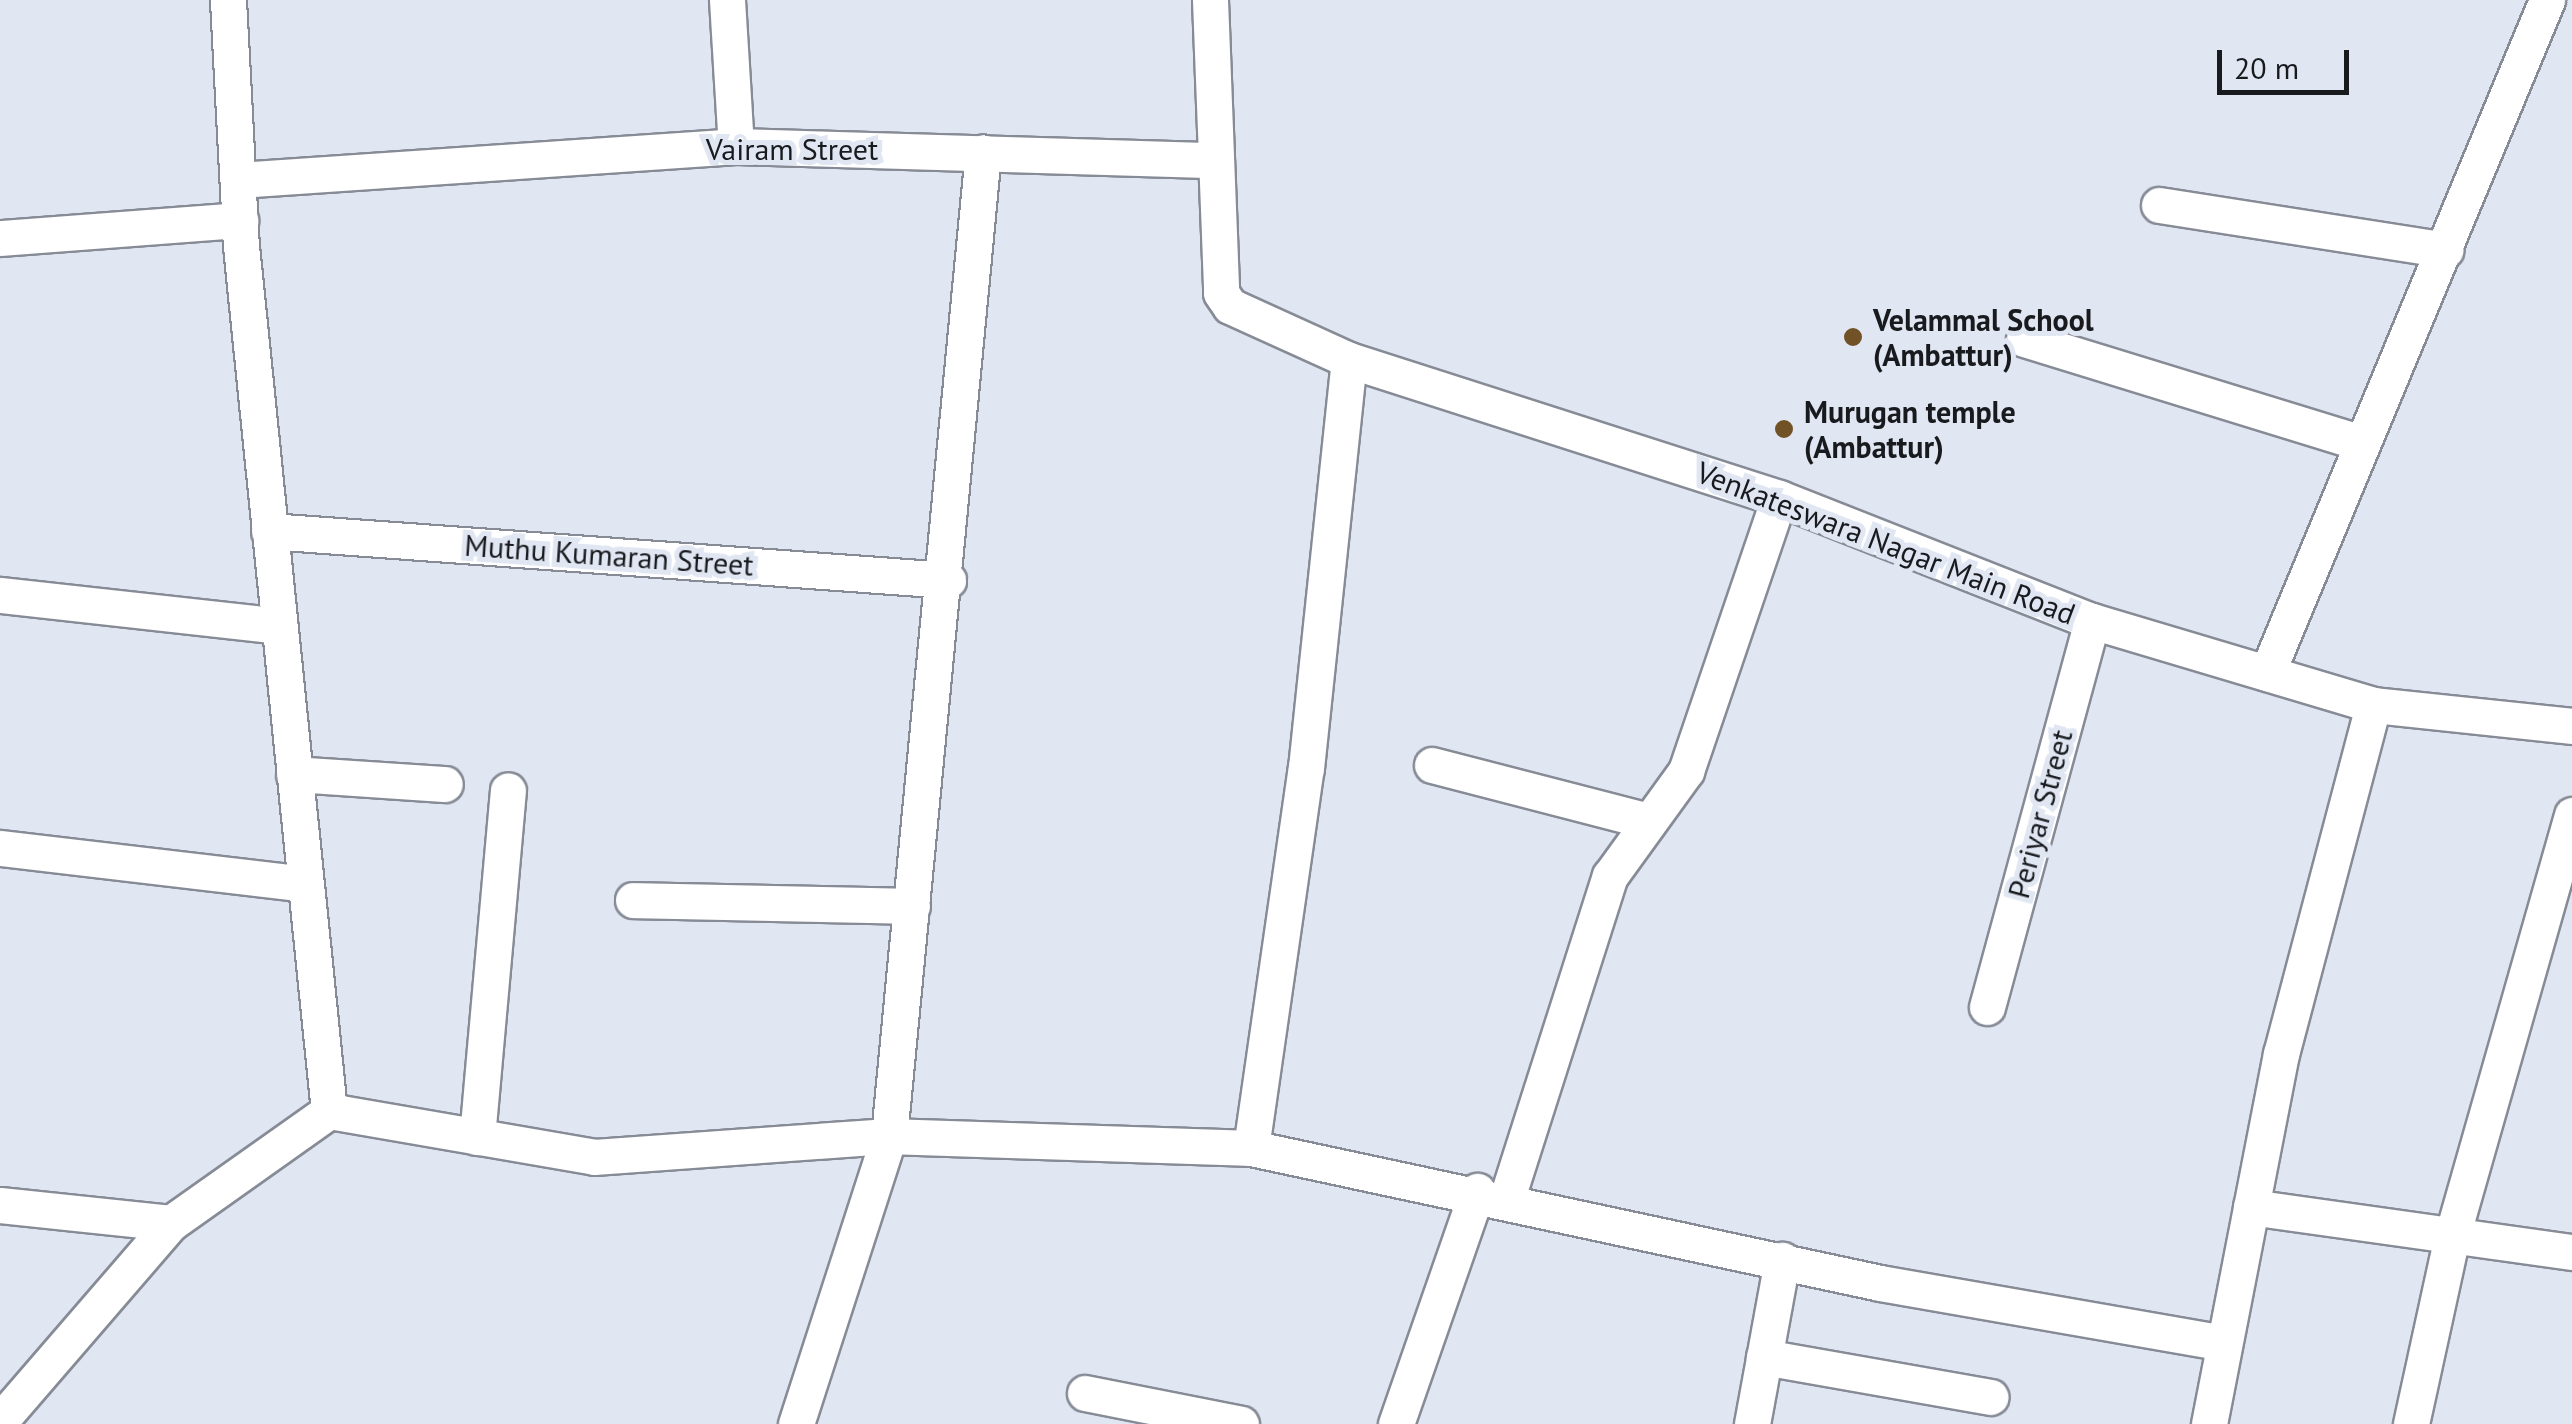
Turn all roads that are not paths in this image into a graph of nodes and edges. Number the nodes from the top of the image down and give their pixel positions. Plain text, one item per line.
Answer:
1 (228, 0) edge
2 (727, 0) edge
3 (1210, 0) edge
4 (2547, 0) edge
5 (736, 146) junction
6 (983, 152) junction
7 (1215, 160) junction
8 (238, 180) junction
9 (2159, 205) dead end
10 (240, 220) junction
11 (0, 238) edge
12 (2445, 250) junction
13 (2024, 339) dead end
14 (1348, 360) junction
15 (2362, 443) junction
16 (1779, 498) junction
17 (269, 531) junction
18 (948, 580) junction
19 (0, 595) edge
20 (2092, 621) junction
21 (278, 626) junction
22 (2267, 674) junction
23 (2373, 705) junction
24 (2572, 726) edge
25 (1432, 765) dead end
26 (294, 774) junction
27 (444, 784) dead end
28 (508, 790) dead end
29 (2572, 815) edge
30 (1646, 820) junction
31 (0, 848) edge
32 (305, 884) junction
33 (633, 900) dead end
34 (912, 906) junction
35 (1987, 1007) dead end
36 (329, 1111) junction
37 (889, 1136) junction
38 (478, 1137) junction
39 (1251, 1148) junction
40 (1492, 1195) junction
41 (0, 1205) edge
42 (2250, 1207) junction
43 (170, 1223) junction
44 (2451, 1240) junction
45 (2572, 1252) edge
46 (1782, 1260) junction
47 (2224, 1344) junction
48 (1764, 1356) junction
49 (1086, 1393) dead end
50 (1990, 1398) dead end
51 (0, 1420) edge
52 (796, 1424) edge
53 (1241, 1424) edge
54 (1396, 1424) edge
55 (1752, 1424) edge
56 (2209, 1424) edge
57 (2411, 1424) edge

1 - 8 street
2 - 5 street
3 - 7 street
4 - 12 street
5 - 6 street, Vairam Street
5 - 8 street, Vairam Street
6 - 7 street, Vairam Street
6 - 18 street
7 - 14 street, Venkateswara Nagar Main Road
8 - 10 street
9 - 12 street
10 - 11 street
10 - 17 street
12 - 15 street
13 - 15 street
14 - 16 street, Venkateswara Nagar Main Road
14 - 39 street
15 - 22 street
16 - 20 street, Venkateswara Nagar Main Road
16 - 30 street
17 - 18 street, Muthu Kumaran Street
17 - 21 street
18 - 34 street
19 - 21 street
20 - 22 street, Venkateswara Nagar Main Road
20 - 35 street, Periyar Street
21 - 26 street
22 - 23 street, Venkateswara Nagar Main Road
23 - 24 street, Venkateswara Nagar Main Road
23 - 42 street
25 - 30 street
26 - 27 street
26 - 32 street
28 - 38 street
29 - 44 street
30 - 40 street
31 - 32 street
32 - 36 street
33 - 34 street
34 - 37 street
36 - 38 street
36 - 43 street
37 - 38 street
37 - 39 street
37 - 52 street
39 - 40 street
40 - 46 street
40 - 54 street
41 - 43 street
42 - 44 street
42 - 47 street
43 - 51 street
44 - 45 street
44 - 57 street
46 - 47 street
46 - 48 street
47 - 56 street
48 - 50 street
48 - 55 street
49 - 53 street

